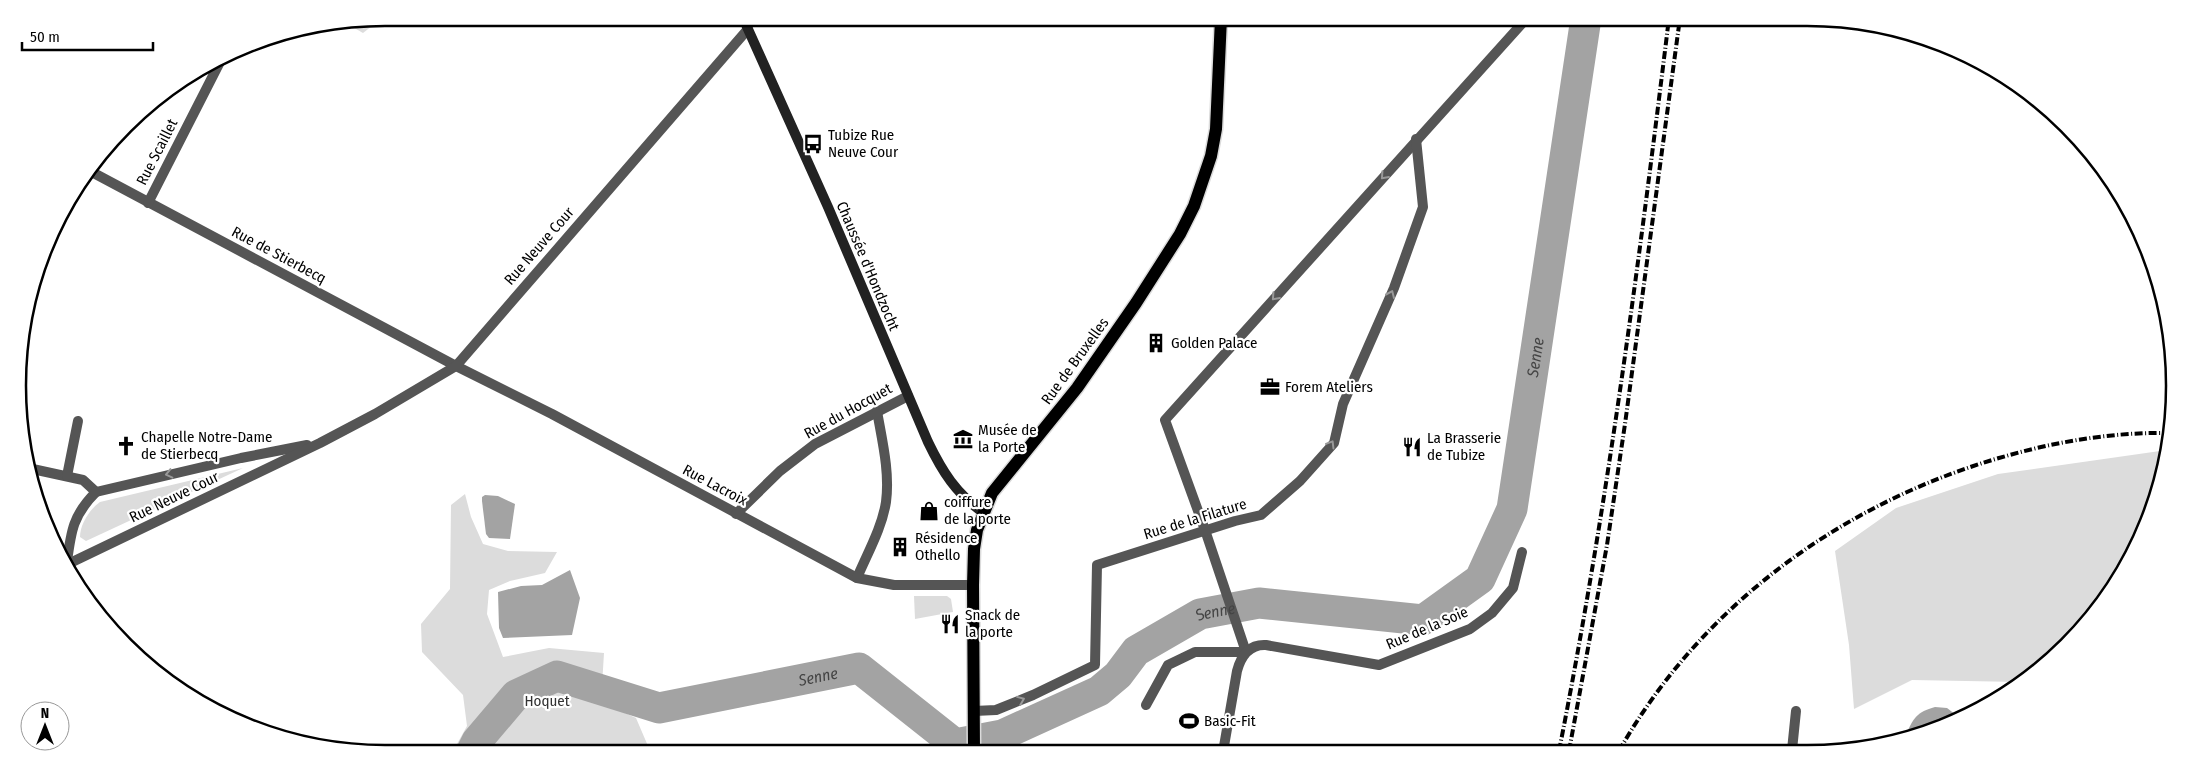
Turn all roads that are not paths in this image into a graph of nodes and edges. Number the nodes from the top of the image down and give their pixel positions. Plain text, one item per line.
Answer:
1 (747, 26) edge
2 (1222, 26) edge
3 (1520, 26) edge
4 (748, 29) junction
5 (217, 68) edge
6 (1416, 140) junction
7 (95, 174) edge
8 (148, 203) junction
9 (456, 366) junction
10 (908, 396) junction
11 (877, 411) junction
12 (78, 421) dead end
13 (320, 442) junction
14 (36, 470) edge
15 (67, 476) junction
16 (96, 492) junction
17 (984, 513) junction
18 (736, 514) junction
19 (1205, 530) junction
20 (1522, 552) dead end
21 (68, 554) edge
22 (72, 561) edge
23 (857, 578) junction
24 (973, 585) junction
25 (1246, 652) junction
26 (1146, 705) dead end
27 (1796, 711) dead end
28 (974, 716) junction
29 (974, 745) edge
30 (1224, 745) edge
31 (1793, 745) edge

1 - 4 main road, Chaussée d'Hondzocht
2 - 17 main road, Rue de Bruxelles
3 - 6 street
4 - 9 street, Rue Neuve Cour
4 - 10 main road, Chaussée d'Hondzocht
5 - 8 street, Rue Scaillet
19 -> 6 street, Rue de la Filature
6 -> 19 street
7 - 8 street, Rue de Stierbecq
8 - 9 street, Rue de Stierbecq
9 - 13 street, Rue Neuve Cour
9 - 18 street, Rue Lacroix
10 - 11 street, Rue du Hocquet
10 - 17 main road, Chaussée d'Hondzocht
11 - 18 street, Rue du Hocquet
11 - 23 street
12 - 15 street
13 -> 16 street, Rue Neuve Cour
13 - 22 street, Rue Neuve Cour
14 - 15 street
15 - 16 street
16 - 21 street, Rue Neuve Cour
17 - 24 main road, Rue de Bruxelles
18 - 23 street, Rue Lacroix
19 - 25 street
28 -> 19 street, Rue de la Filature
20 - 25 street, Rue de la Soie
23 - 24 street, Rue Lacroix
24 - 28 main road, Rue de Bruxelles
25 - 26 street, Rue de la Soie
25 - 30 street
27 - 31 street
28 - 29 main road, Rue de Bruxelles

